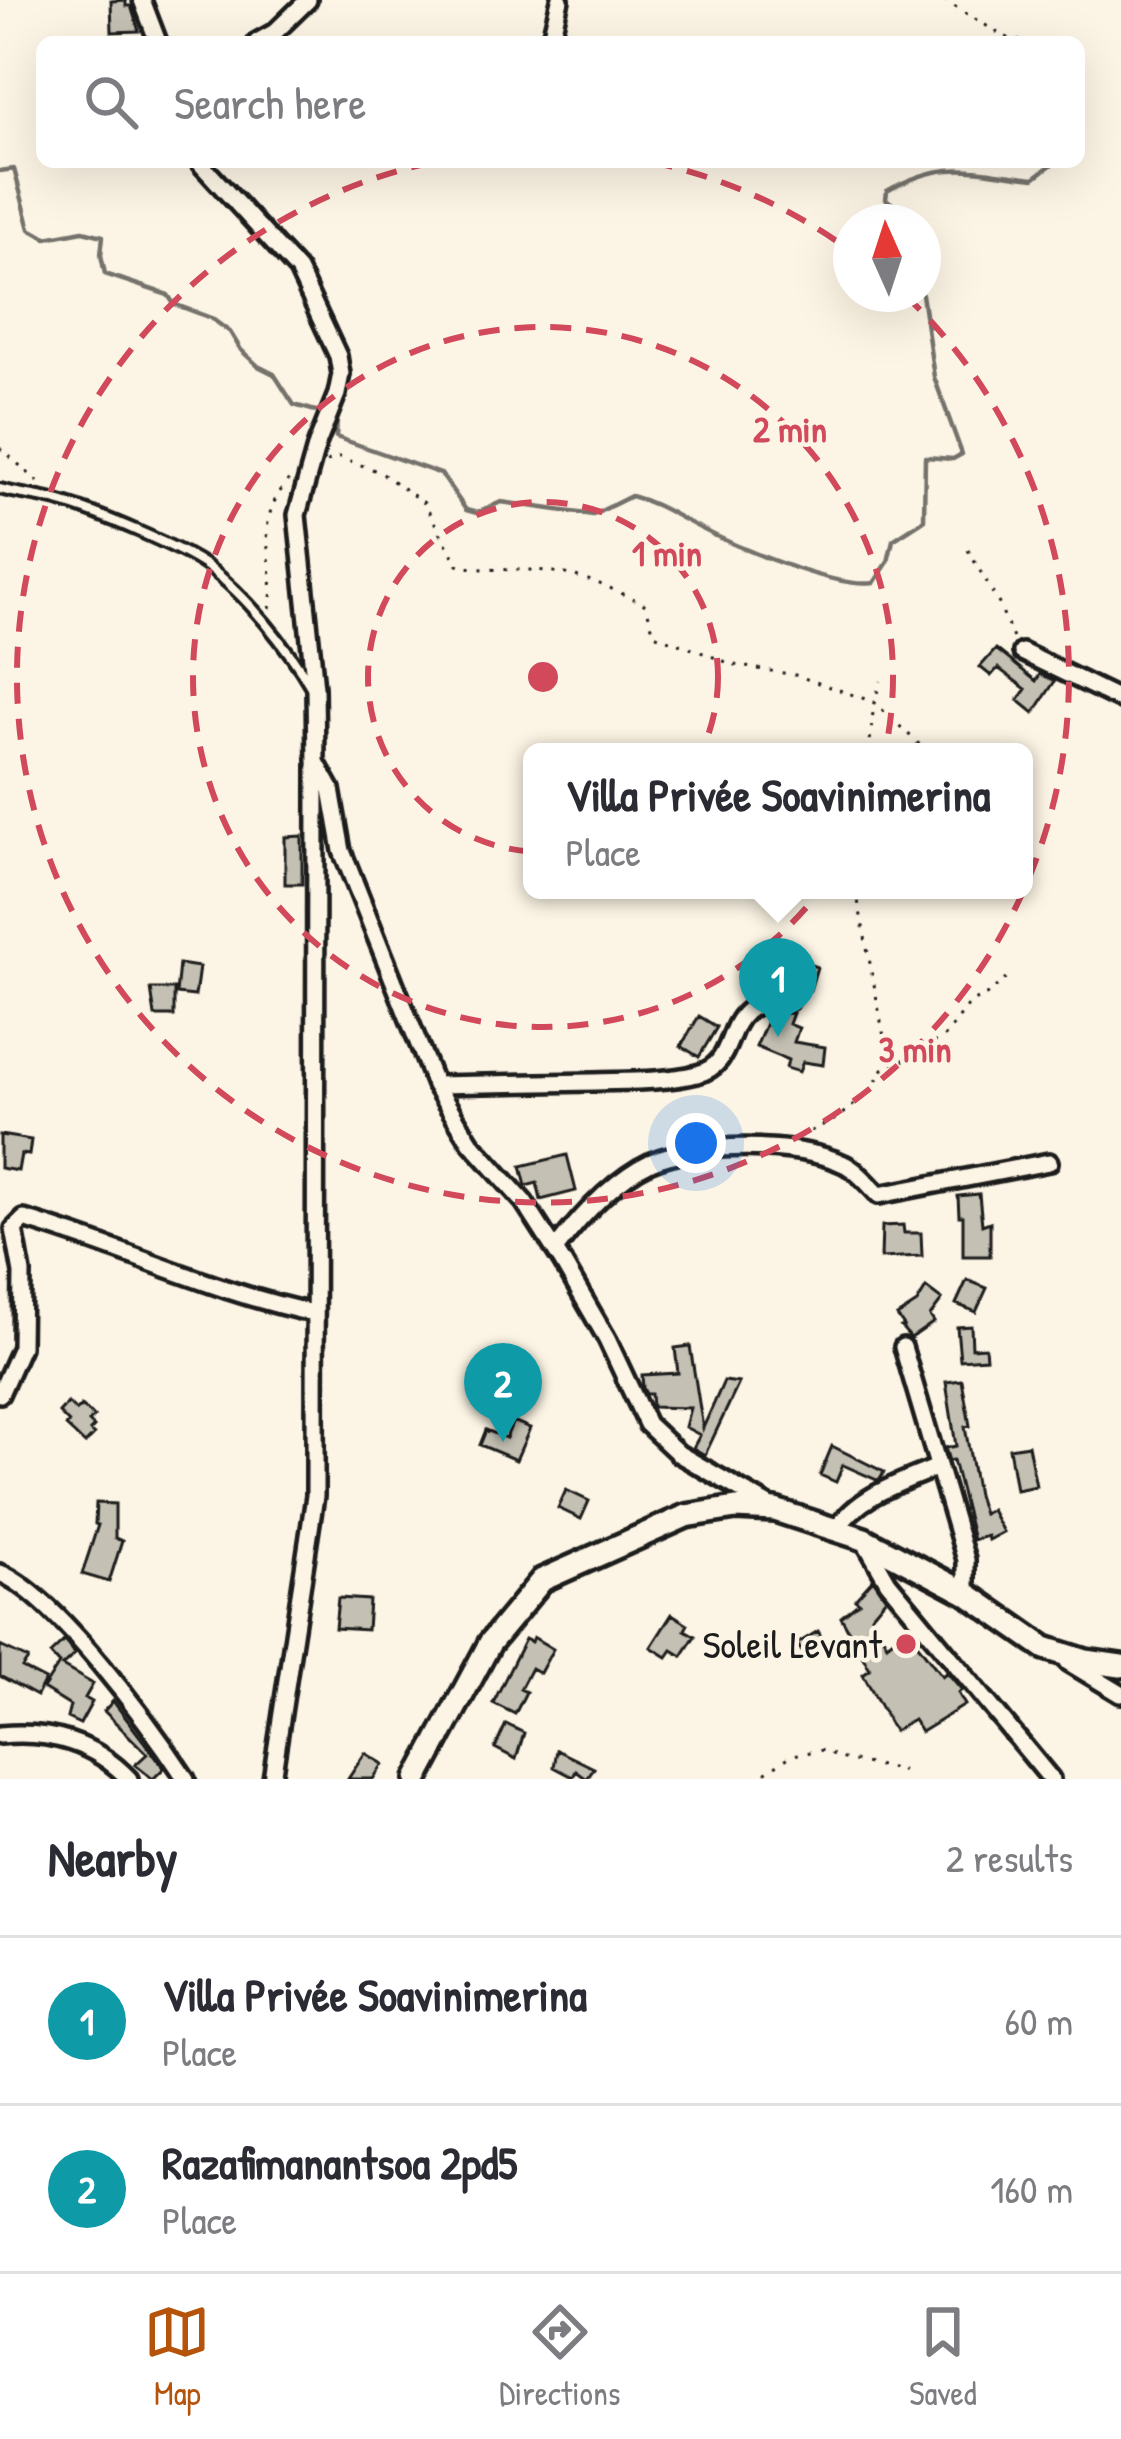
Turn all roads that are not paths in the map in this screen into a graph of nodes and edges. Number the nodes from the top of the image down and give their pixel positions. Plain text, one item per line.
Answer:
1 (142, 0) edge
2 (308, 0) edge
3 (560, 0) edge
4 (156, 36) edge
5 (267, 36) edge
6 (551, 36) edge
7 (205, 168) edge
8 (0, 489) edge
9 (1022, 652) road end
10 (315, 694) junction
11 (1121, 700) edge
12 (316, 761) junction
13 (790, 1000) dead end
14 (435, 1085) junction
15 (1049, 1162) dead end
16 (555, 1250) junction
17 (313, 1313) junction
18 (903, 1347) dead end
19 (0, 1394) edge
20 (938, 1466) junction
21 (776, 1510) junction
22 (837, 1529) junction
23 (864, 1539) junction
24 (0, 1573) edge
25 (966, 1593) junction
26 (1045, 1648) junction
27 (1121, 1666) edge
28 (1121, 1694) edge
29 (0, 1736) edge
30 (129, 1779) edge
31 (186, 1779) edge
32 (272, 1779) edge
33 (416, 1779) edge
34 (1051, 1779) edge

1 - 4 street
2 - 5 street
3 - 6 street
7 - 10 street
8 - 10 lane
9 - 11 street
10 - 12 street
12 - 14 street
12 - 17 street
13 - 14 street
14 - 16 street
15 - 16 street
16 - 21 street
17 - 19 street
17 - 32 street
18 - 20 street
20 - 22 street
20 - 25 street
21 - 22 main road
21 - 33 main road
22 - 23 main road
23 - 25 main road
23 - 34 street
24 - 31 street
25 - 26 main road
26 - 27 main road
26 - 28 street
29 - 30 street

